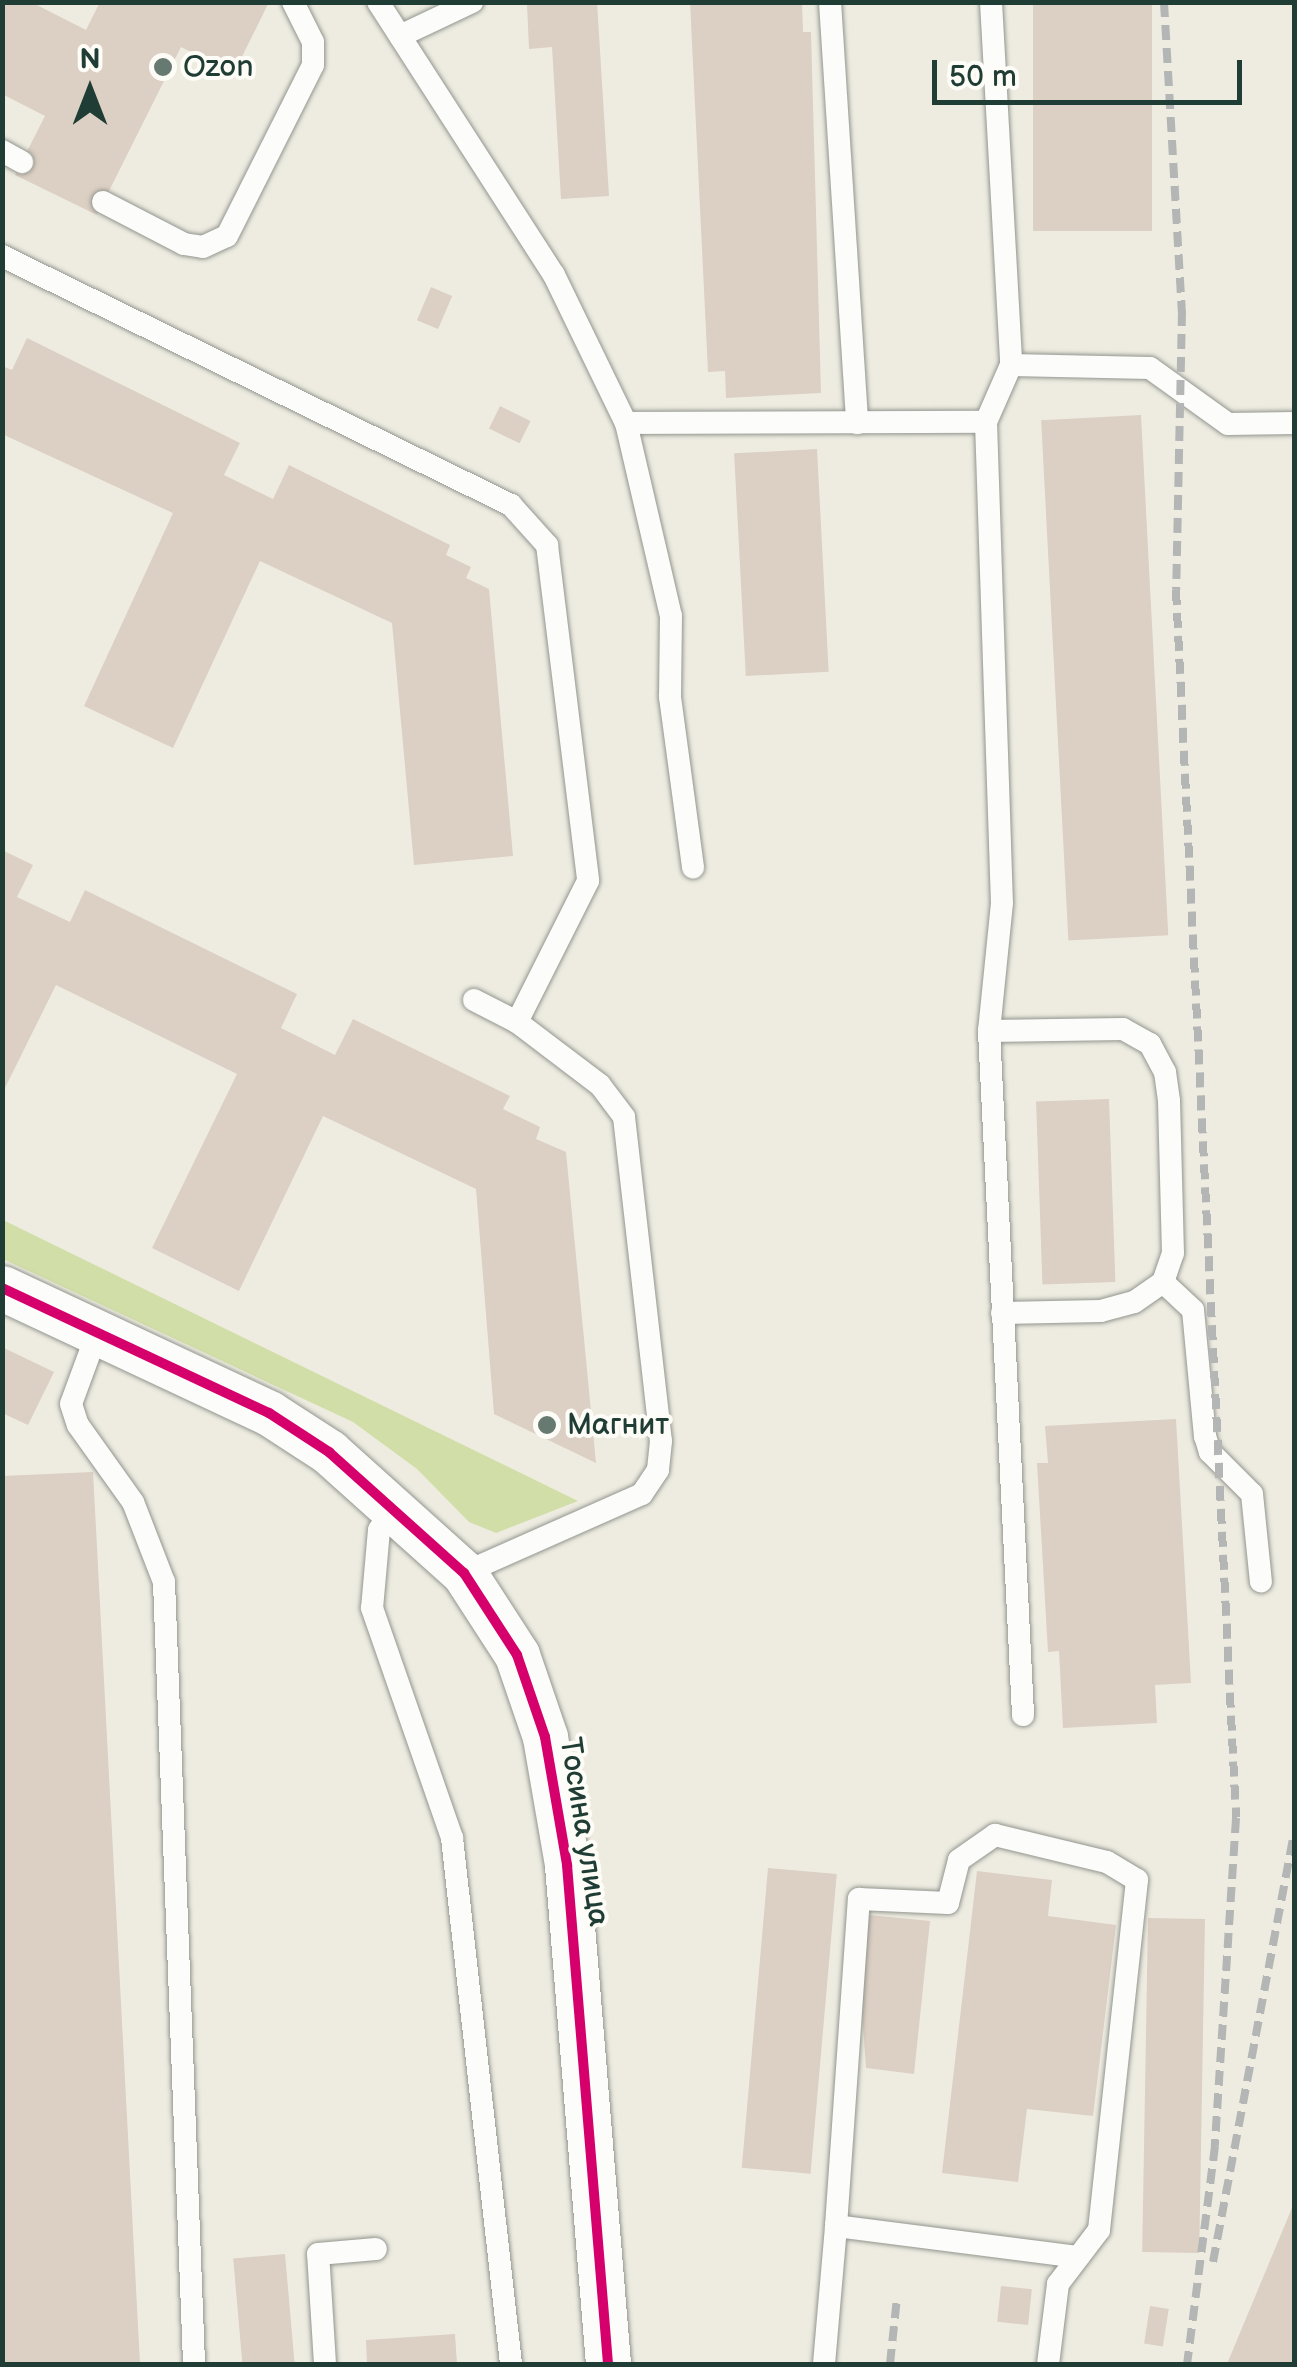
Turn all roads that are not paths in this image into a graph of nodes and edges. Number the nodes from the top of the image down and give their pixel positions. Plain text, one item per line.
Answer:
1 (294, 2) edge
2 (378, 2) edge
3 (472, 2) edge
4 (830, 2) edge
5 (991, 2) edge
6 (400, 36) junction
7 (103, 202) dead end
8 (2, 256) edge
9 (1012, 365) junction
10 (986, 422) junction
11 (626, 423) junction
12 (857, 423) junction
13 (1294, 424) edge
14 (693, 868) dead end
15 (474, 1000) dead end
16 (517, 1022) junction
17 (988, 1031) junction
18 (1163, 1282) junction
19 (2, 1288) edge
20 (1002, 1313) junction
21 (96, 1336) junction
22 (394, 1506) junction
23 (464, 1573) junction
24 (1261, 1582) dead end
25 (1023, 1715) dead end
26 (836, 2226) junction
27 (376, 2249) dead end
28 (1078, 2257) junction
29 (194, 2364) edge
30 (325, 2364) edge
31 (511, 2364) edge
32 (608, 2364) edge
33 (824, 2364) edge
34 (1048, 2364) edge

1 - 7 lane
2 - 6 lane
3 - 6 lane
4 - 12 lane
5 - 9 lane
6 - 11 lane
8 - 16 lane
9 - 10 lane
9 - 13 lane
10 - 12 lane
10 - 17 lane
11 - 12 lane
11 - 14 lane
15 - 16 lane
16 - 23 lane
17 - 18 lane
17 - 20 lane
18 - 20 lane
18 - 24 lane
19 - 21 street, Тосина улица
20 - 25 lane
21 - 22 street, Тосина улица
21 - 29 lane
22 - 23 street, Тосина улица
22 - 31 lane
23 - 32 street, Тосина улица
26 - 28 lane
26 - 28 lane
26 - 33 lane
27 - 30 lane
28 - 34 lane

